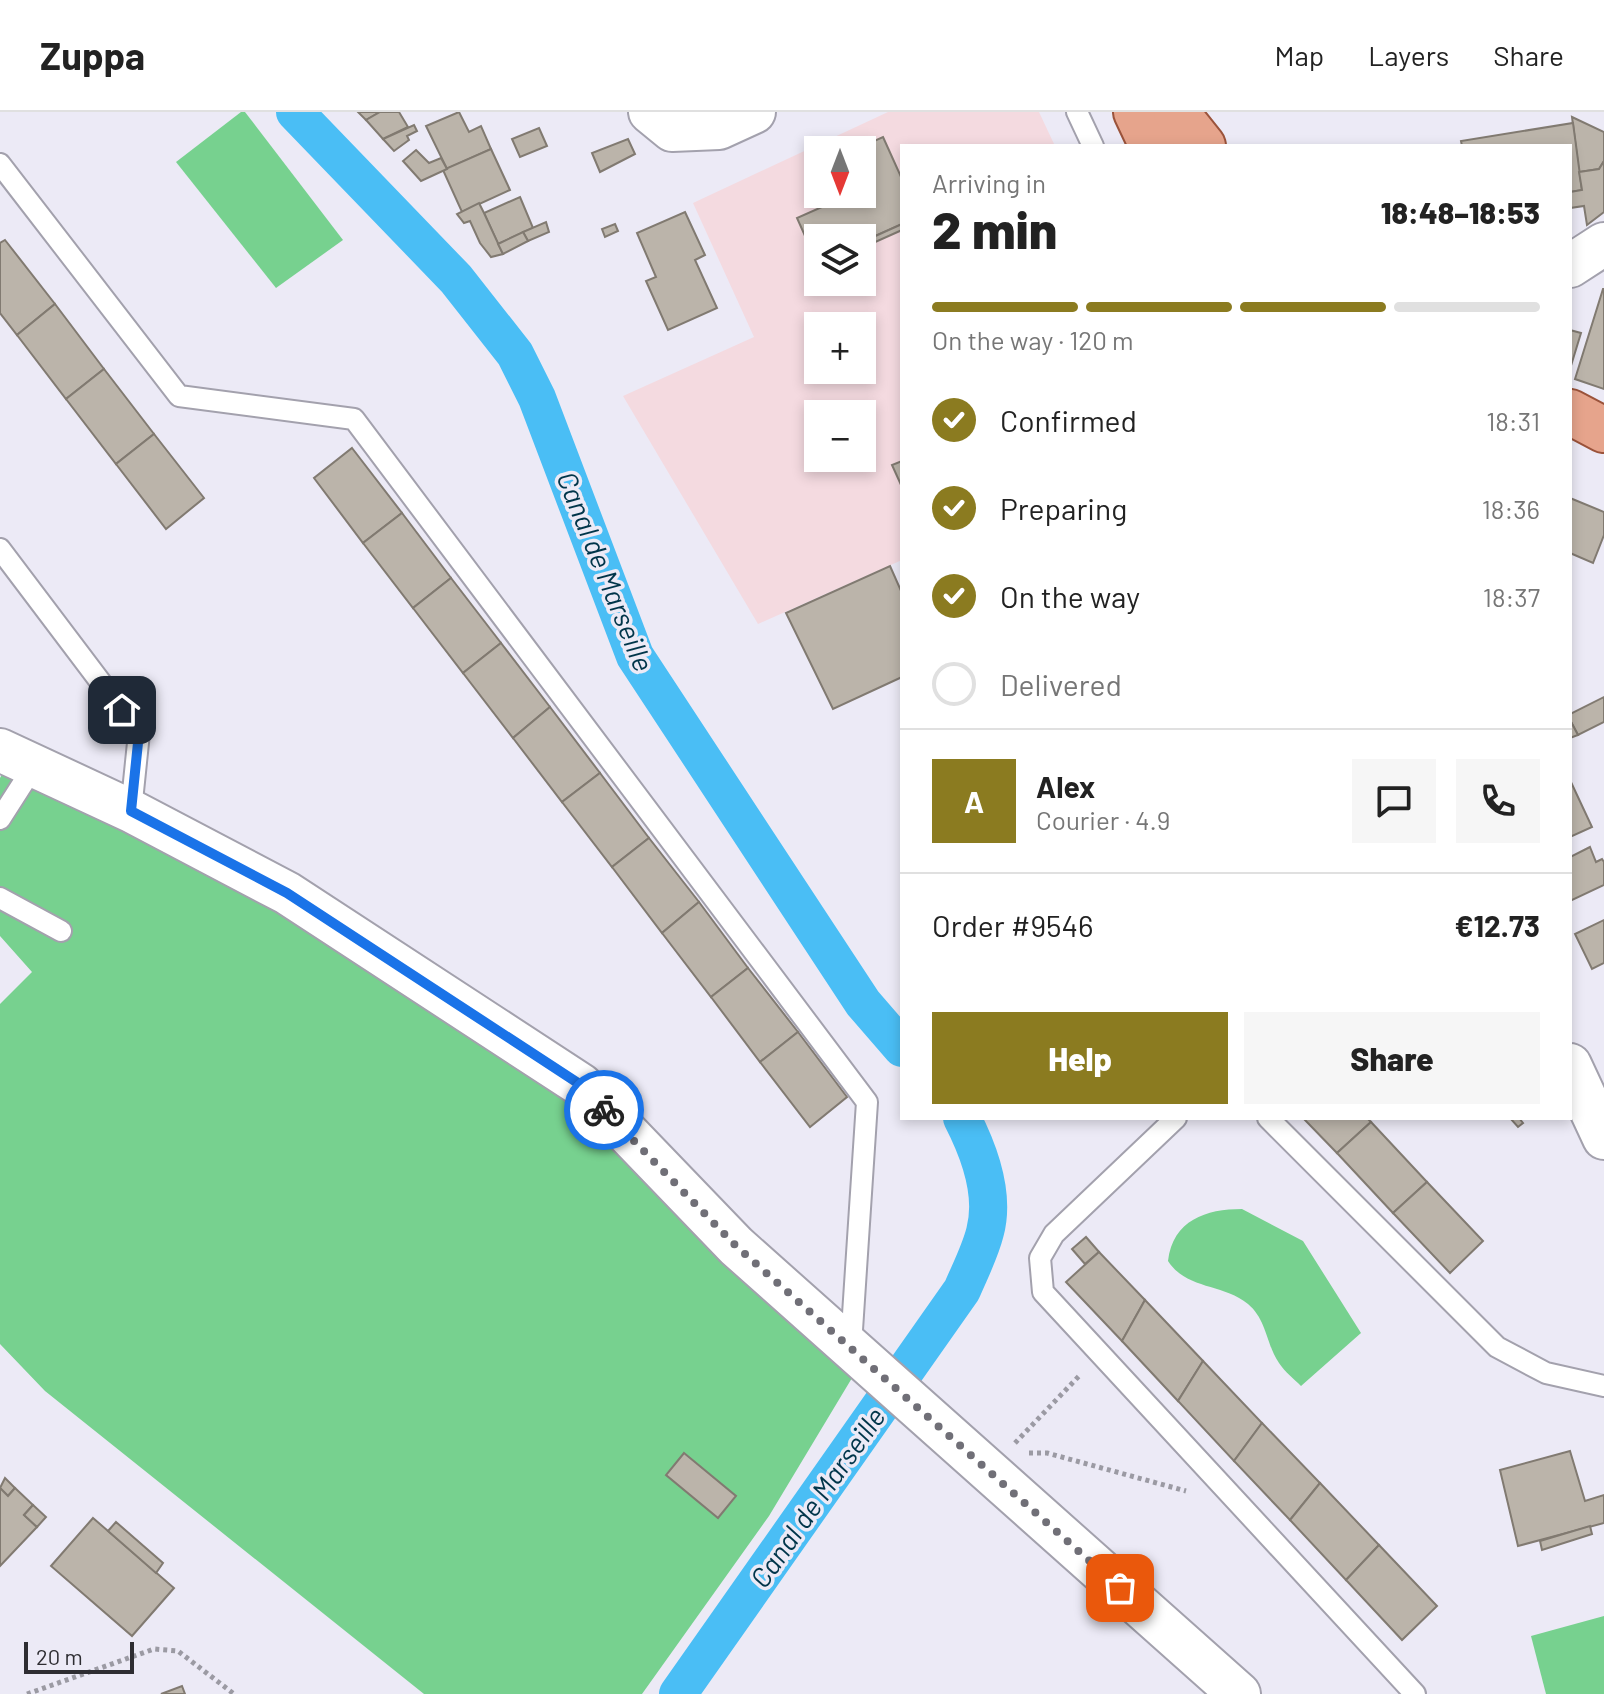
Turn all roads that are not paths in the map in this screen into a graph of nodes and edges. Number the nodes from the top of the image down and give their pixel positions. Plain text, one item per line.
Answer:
1 (650, 112) edge
2 (754, 112) edge
3 (1077, 112) edge
4 (1136, 112) edge
5 (1176, 112) edge
6 (1092, 144) edge
7 (1151, 144) edge
8 (1201, 144) edge
9 (0, 164) edge
10 (1604, 244) edge
11 (1572, 265) edge
12 (1572, 413) edge
13 (1572, 425) edge
14 (1604, 430) edge
15 (0, 549) edge
16 (17, 758) edge
17 (131, 811) junction
18 (0, 819) edge
19 (0, 898) edge
20 (61, 931) dead end
21 (1572, 1069) edge
22 (1174, 1120) edge
23 (1270, 1120) edge
24 (1604, 1138) edge
25 (865, 1362) junction
26 (1604, 1386) edge
27 (1239, 1694) edge
28 (1415, 1694) edge

1 - 2 street
3 - 6 lane
4 - 7 main road
5 - 8 main road
9 - 25 lane
10 - 11 street
12 - 14 main road
13 - 14 main road
15 - 17 lane
16 - 17 street
16 - 18 lane
17 - 25 street
19 - 20 lane
21 - 24 street
22 - 28 lane
23 - 26 lane
25 - 27 street

